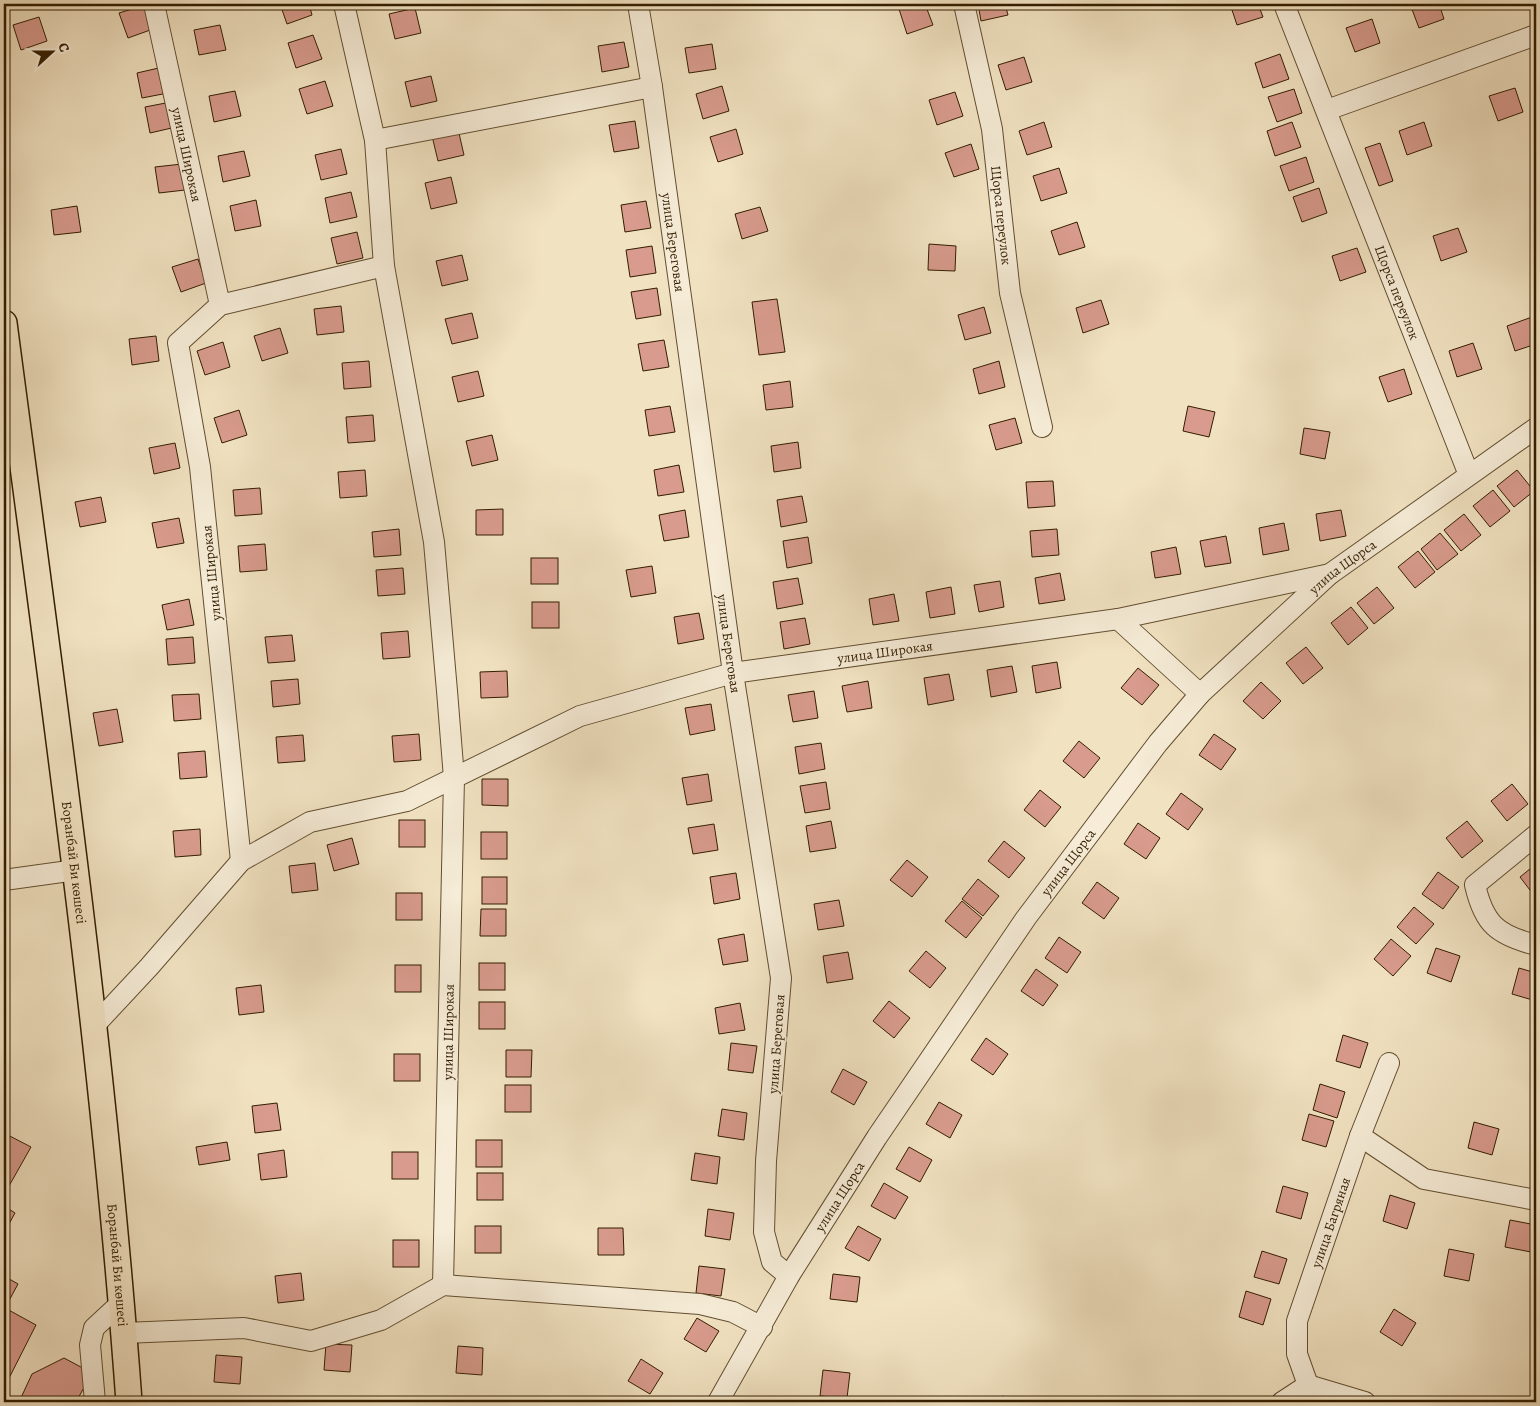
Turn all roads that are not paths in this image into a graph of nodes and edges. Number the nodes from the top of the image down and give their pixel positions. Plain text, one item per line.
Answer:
1 (154, 4) edge
2 (344, 4) edge
3 (638, 4) edge
4 (964, 4) edge
5 (1284, 4) edge
6 (1536, 35) edge
7 (652, 87) junction
8 (1327, 110) junction
9 (375, 140) junction
10 (384, 266) junction
11 (220, 305) junction
12 (4, 323) edge
13 (1042, 427) dead end
14 (1536, 428) edge
15 (1470, 474) junction
16 (1330, 574) junction
17 (1118, 619) junction
18 (733, 673) junction
19 (1200, 694) junction
20 (454, 778) junction
21 (1536, 835) edge
22 (241, 861) junction
23 (76, 870) junction
24 (4, 880) edge
25 (1536, 944) edge
26 (93, 1027) junction
27 (1389, 1063) dead end
28 (1360, 1136) junction
29 (1536, 1200) edge
30 (789, 1276) junction
31 (443, 1285) junction
32 (121, 1302) junction
33 (762, 1328) junction
34 (124, 1333) junction
35 (1308, 1385) junction
36 (95, 1402) edge
37 (129, 1402) edge
38 (718, 1402) edge
39 (1282, 1402) edge
40 (1365, 1402) edge

1 - 11 street, улица Широкая
2 - 9 street, улица Широкая
3 - 7 street, улица Береговая
4 - 13 street, Щорса переулок
5 - 8 street, Щорса переулок
6 - 8 street
7 - 9 street
7 - 18 street, улица Береговая
8 - 15 street, Щорса переулок
9 - 10 street, улица Широкая
10 - 11 street, улица Широкая
10 - 20 street, улица Широкая
11 - 22 street, улица Широкая
12 - 23 main road, Боранбай Би көшесі
14 - 15 street, улица Щорса
15 - 16 street, улица Щорса
16 - 17 street, улица Широкая
16 - 19 street, улица Щорса
17 - 18 street, улица Широкая
17 - 19 street
18 - 20 street, улица Широкая
18 - 30 street, улица Береговая
19 - 30 street, улица Щорса
20 - 22 street, улица Широкая
20 - 31 street, улица Широкая
21 - 25 street
22 - 26 street, улица Широкая
23 - 24 street
23 - 26 main road, Боранбай Би көшесі
26 - 32 main road, Боранбай Би көшесі
27 - 28 street, улица Багряная
28 - 29 street
28 - 35 street, улица Багряная
30 - 33 street, улица Щорса
31 - 33 street
31 - 34 street
32 - 34 main road, Боранбай Би көшесі
32 - 36 street
33 - 38 street, улица Щорса
34 - 37 main road, Боранбай Би көшесі
35 - 39 street
35 - 40 street

